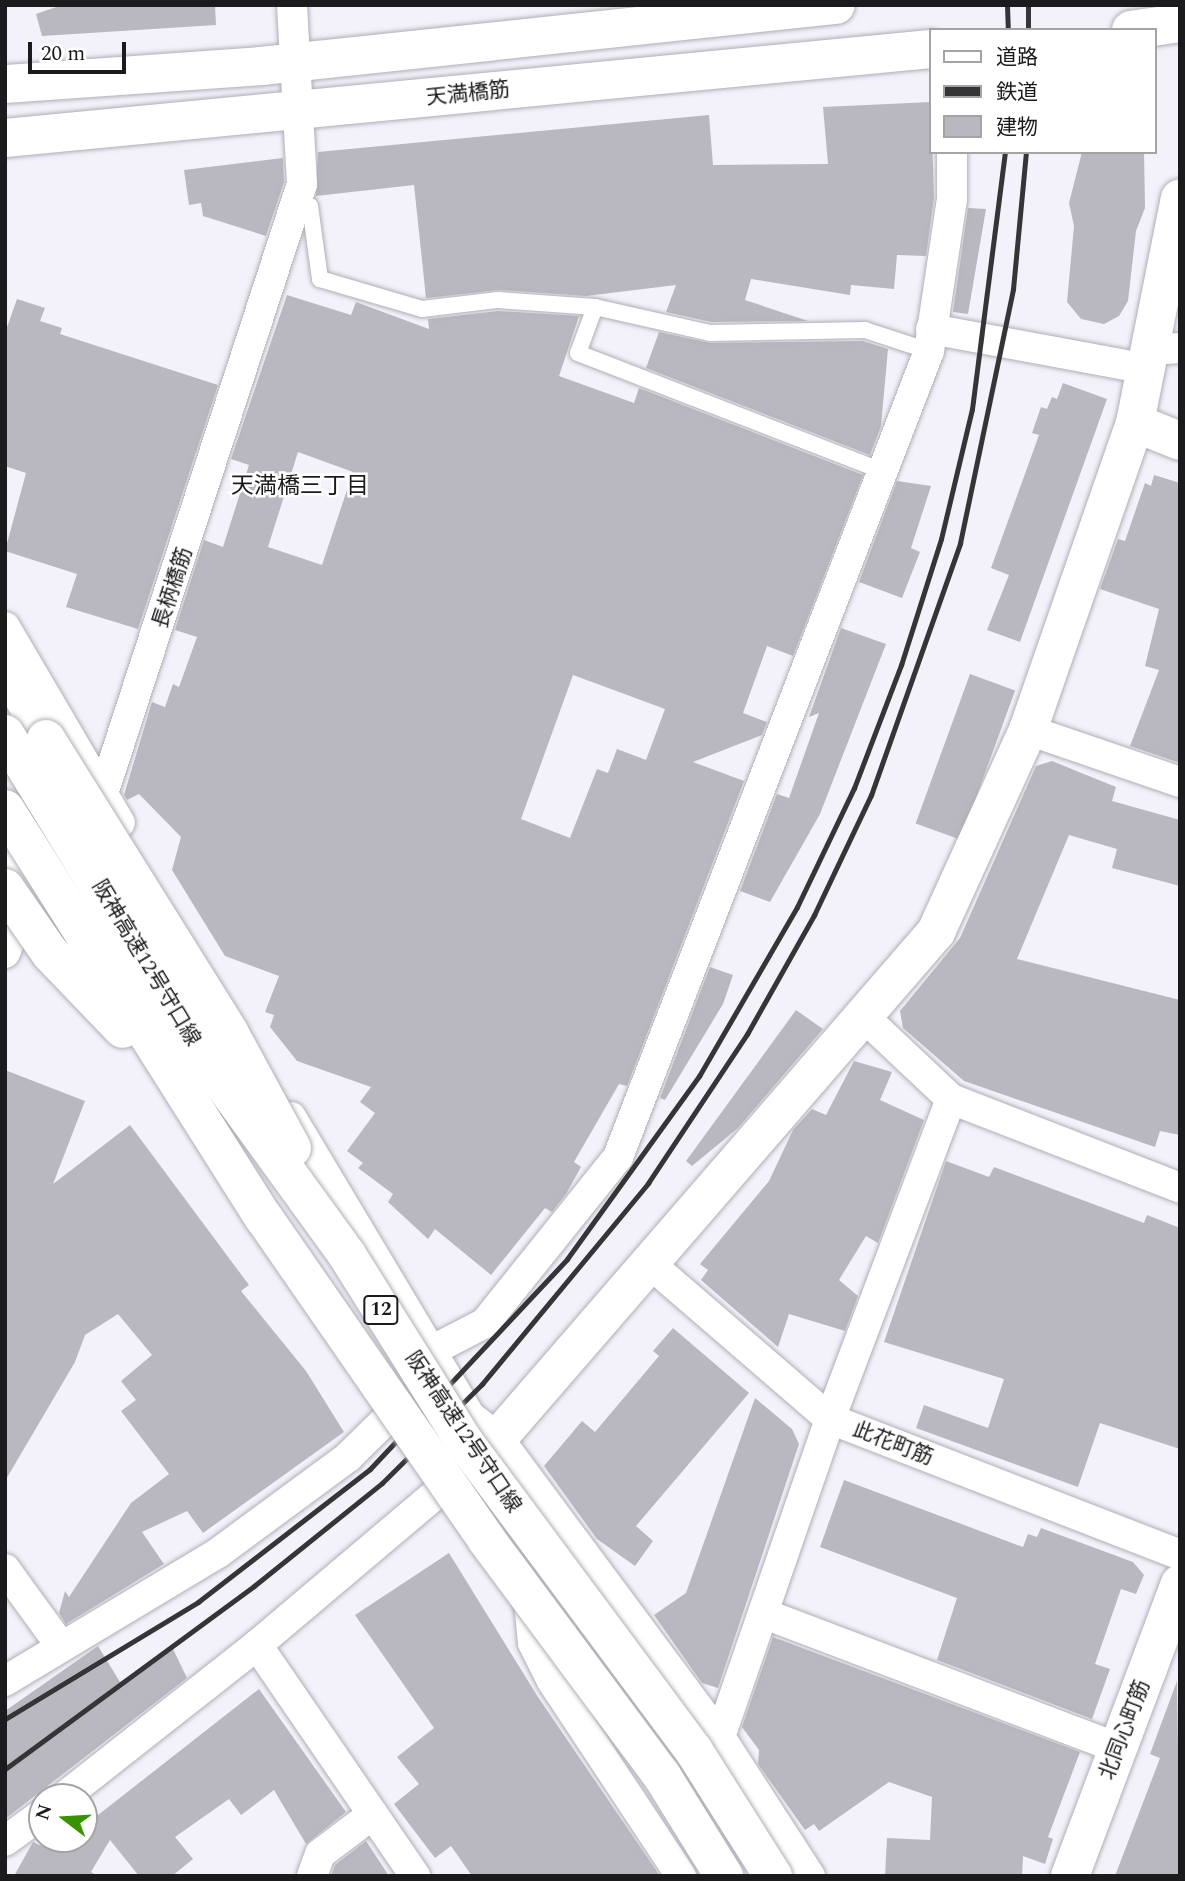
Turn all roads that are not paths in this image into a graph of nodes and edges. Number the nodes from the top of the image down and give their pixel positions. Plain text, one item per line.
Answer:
1 (292, 5) edge
2 (836, 5) edge
3 (731, 11) edge
4 (1180, 23) edge
5 (1145, 28) edge
6 (930, 49) edge
7 (295, 63) junction
8 (5, 84) edge
9 (297, 113) junction
10 (5, 138) edge
11 (951, 154) edge
12 (1180, 198) edge
13 (297, 200) junction
14 (595, 307) junction
15 (930, 340) junction
16 (1159, 355) edge
17 (1135, 423) junction
18 (1180, 441) edge
19 (881, 471) junction
20 (5, 627) edge
21 (5, 664) edge
22 (1028, 730) junction
23 (5, 734) edge
24 (1180, 782) edge
25 (105, 798) junction
26 (5, 809) edge
27 (5, 862) edge
28 (16, 893) edge
29 (5, 953) edge
30 (863, 1016) junction
31 (177, 1086) junction
32 (951, 1099) junction
33 (1180, 1188) edge
34 (347, 1255) junction
35 (649, 1264) junction
36 (429, 1352) junction
37 (405, 1401) junction
38 (830, 1419) junction
39 (498, 1438) junction
40 (457, 1476) junction
41 (1180, 1555) edge
42 (5, 1569) edge
43 (527, 1575) junction
44 (1180, 1584) edge
45 (765, 1614) junction
46 (257, 1645) junction
47 (61, 1646) junction
48 (5, 1681) edge
49 (720, 1737) junction
50 (1118, 1748) junction
51 (82, 1783) edge
52 (373, 1814) junction
53 (28, 1824) edge
54 (5, 1841) edge
55 (800, 1875) edge
56 (312, 1876) edge
57 (415, 1876) edge
58 (681, 1876) edge
59 (724, 1876) edge
60 (744, 1876) edge
61 (1070, 1876) edge

1 - 7 street, 長柄橋筋
2 - 3 main road
3 - 7 main road
4 - 5 main road
6 - 9 main road, 天満橋筋
7 - 8 main road
7 - 9 street, 長柄橋筋
9 - 10 main road, 天満橋筋
9 - 13 street, 長柄橋筋
11 - 15 street
12 - 16 main road
13 - 14 lane
13 - 25 street, 長柄橋筋
14 - 15 lane
14 - 19 lane
15 - 16 street
15 - 19 street
16 - 17 main road
17 - 18 main road
17 - 22 main road
19 - 36 street
20 - 25 street
21 - 34 main road, bridge
22 - 24 street
22 - 30 main road
23 - 34 main road, 阪神高速12号守口線 / 12, bridge
25 - 28 street, 長柄橋筋
25 - 36 street
26 - 31 main road, 阪神高速12号守口線 / 12, bridge
27 - 28 main road
28 - 29 street, 長柄橋筋
28 - 31 main road, bridge
28 - 37 main road
30 - 32 street
30 - 35 main road
31 - 59 main road, 阪神高速12号守口線 / 12, bridge
32 - 33 street
32 - 38 street
34 - 55 main road, 阪神高速12号守口線 / 12, bridge
35 - 38 street, 此花町筋
35 - 39 main road
36 - 39 street
37 - 40 main road
37 - 47 street
38 - 41 street, 此花町筋
38 - 45 street
39 - 40 street
39 - 49 street
40 - 43 main road
40 - 46 street
42 - 47 street
43 - 58 street
43 - 60 main road
44 - 50 main road, 北同心町筋
45 - 49 street
45 - 50 street
46 - 51 street
46 - 52 street
47 - 48 street
49 - 55 street
50 - 61 main road, 北同心町筋
52 - 56 street
52 - 57 street
53 - 54 street

